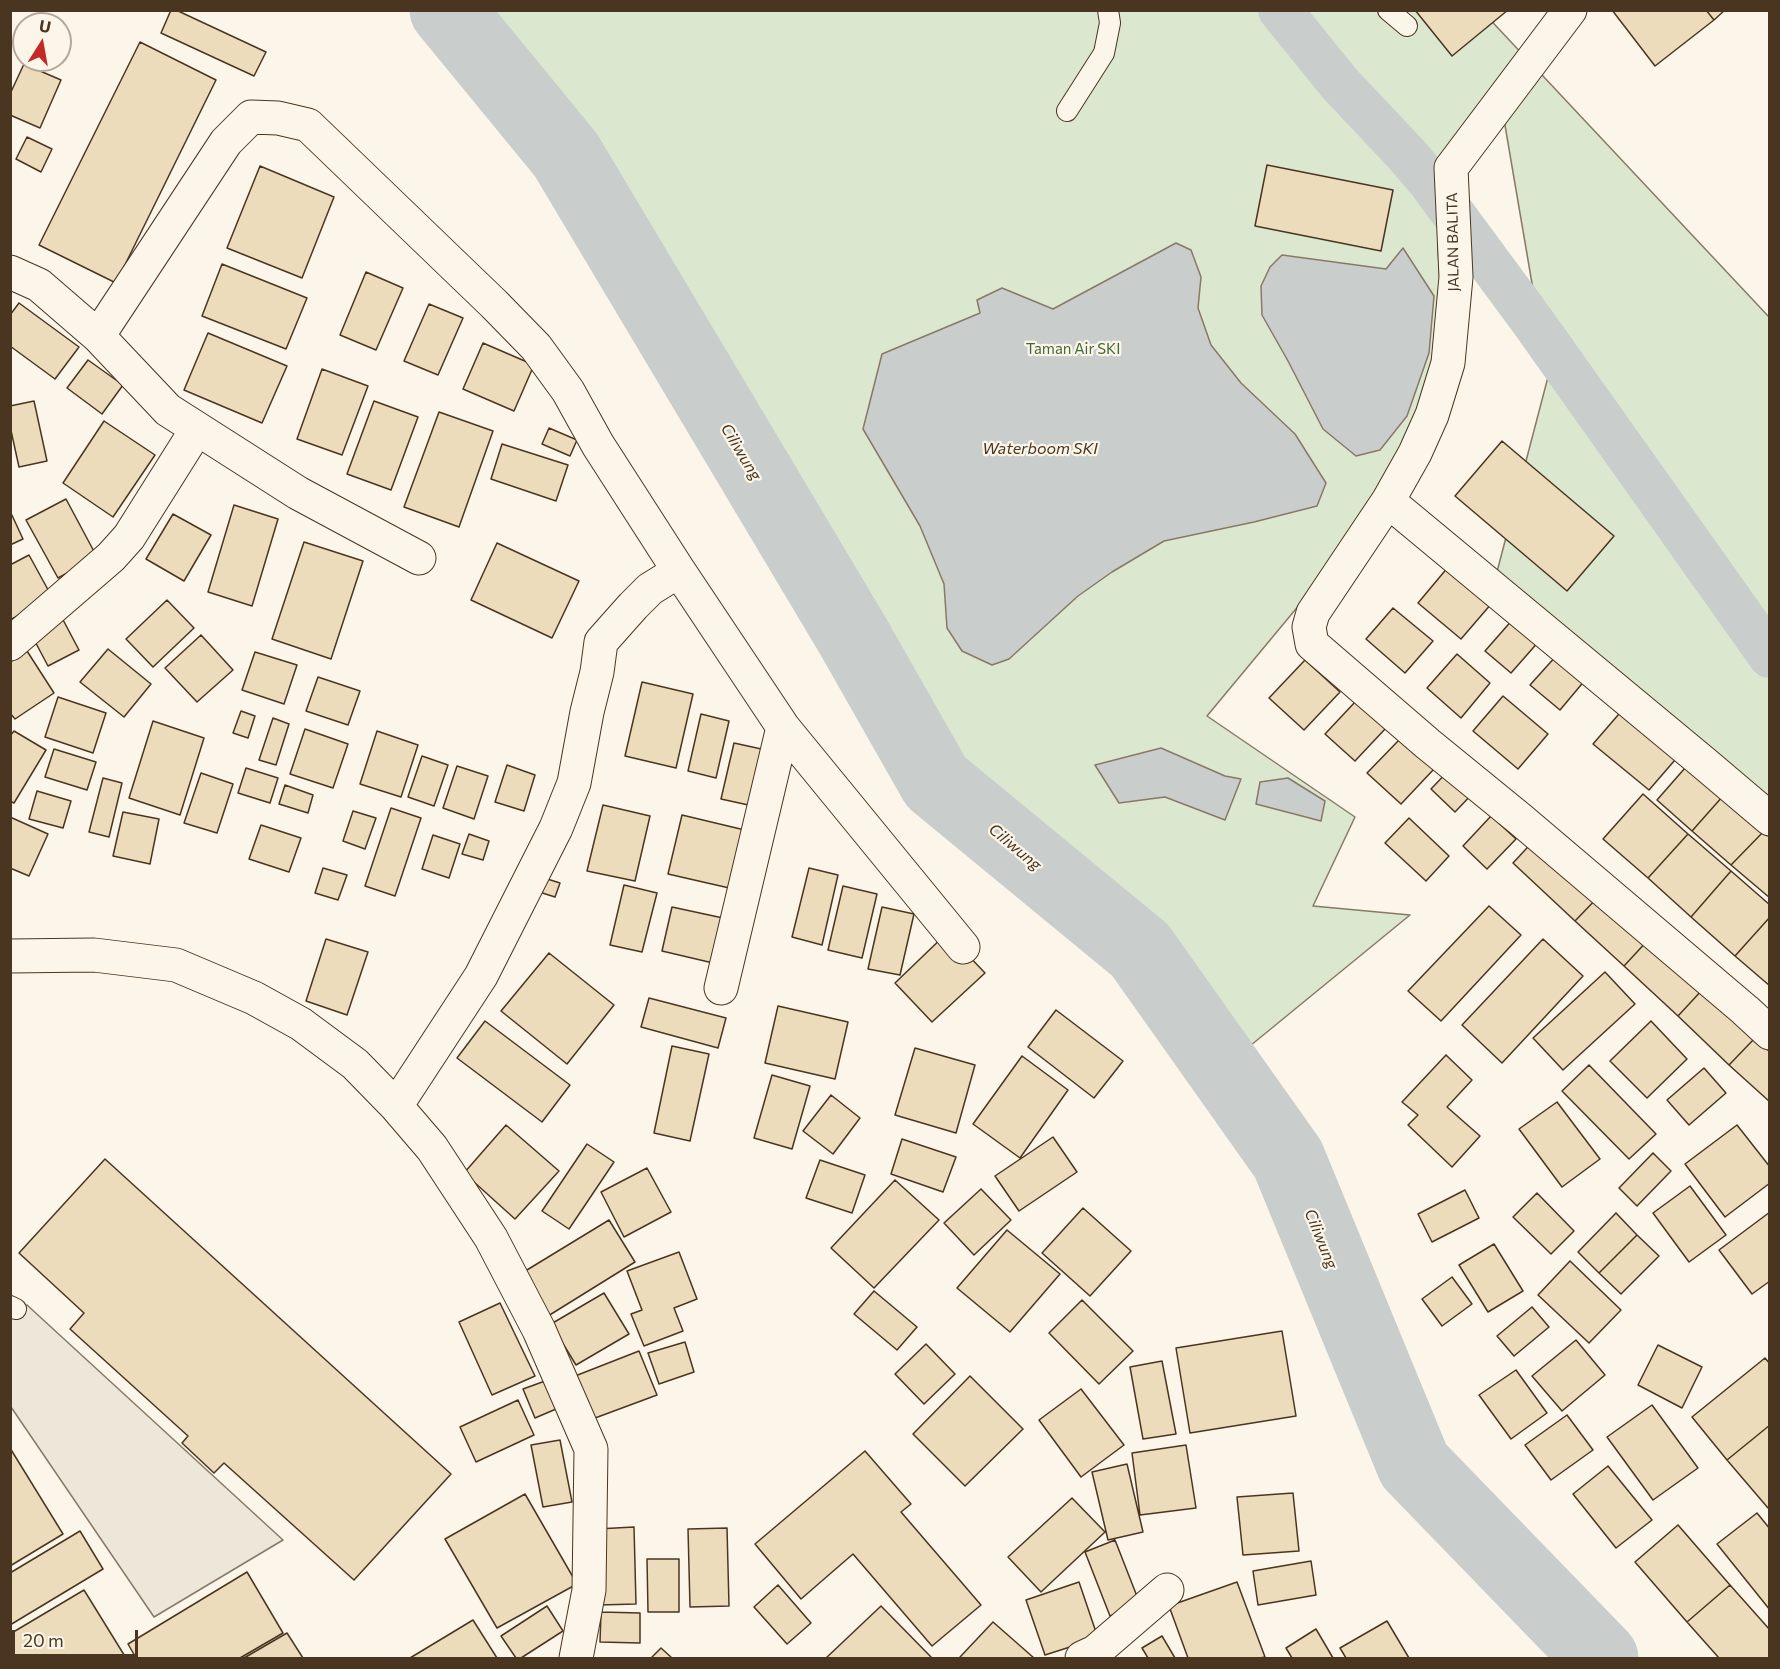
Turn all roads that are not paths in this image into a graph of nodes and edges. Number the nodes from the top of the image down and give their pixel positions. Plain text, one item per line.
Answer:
1 (1108, 10) edge
2 (1388, 10) edge
3 (1570, 10) edge
4 (1407, 26) dead end
5 (1067, 111) dead end
6 (10, 272) edge
7 (98, 336) junction
8 (197, 429) junction
9 (1388, 501) junction
10 (419, 558) dead end
11 (679, 571) junction
12 (10, 644) edge
13 (783, 727) junction
14 (1770, 819) edge
15 (963, 947) dead end
16 (10, 956) edge
17 (721, 987) dead end
18 (1770, 1033) edge
19 (396, 1106) junction
20 (1167, 1590) dead end
21 (576, 1659) edge
22 (1082, 1659) edge

1 - 5 lane
2 - 4 lane
3 - 9 street, JALAN BALITA
6 - 7 street
7 - 8 street
7 - 11 street
8 - 10 street
8 - 12 street
9 - 14 street
9 - 18 street, JALAN BALITA
11 - 13 street
11 - 19 street
13 - 15 street
13 - 17 street
16 - 19 street
19 - 21 street
20 - 22 street

